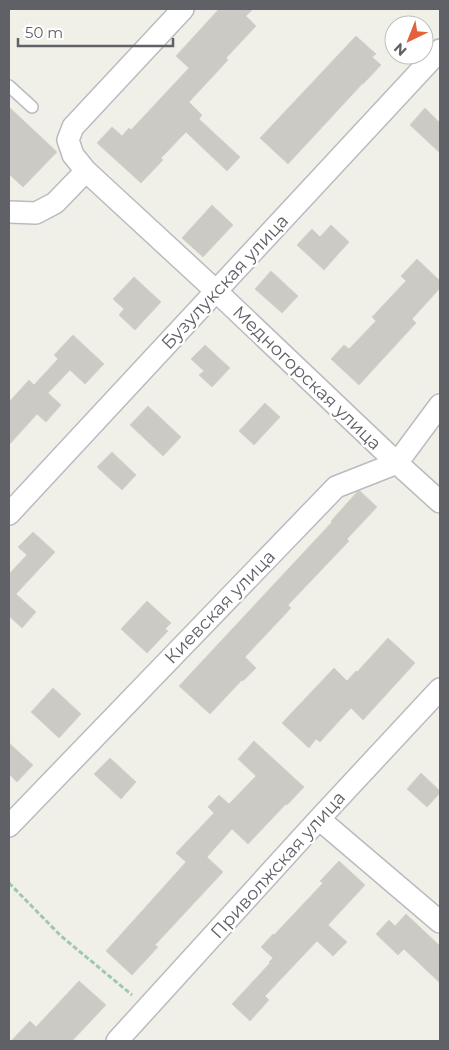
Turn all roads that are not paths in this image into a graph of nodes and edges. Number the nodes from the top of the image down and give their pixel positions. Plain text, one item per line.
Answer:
1 (183, 9) edge
2 (440, 50) edge
3 (9, 86) edge
4 (32, 107) dead end
5 (86, 171) junction
6 (9, 212) edge
7 (216, 291) junction
8 (440, 405) edge
9 (397, 463) junction
10 (440, 502) edge
11 (9, 514) edge
12 (440, 689) edge
13 (319, 819) junction
14 (9, 826) edge
15 (440, 922) edge
16 (117, 1041) edge

1 - 5 street, Медногорская улица
2 - 7 street, Бузулукская улица
3 - 4 lane
5 - 6 street
5 - 7 street, Медногорская улица
7 - 9 street, Медногорская улица
7 - 11 street, Бузулукская улица
8 - 9 street
9 - 10 street, Медногорская улица
9 - 14 street, Киевская улица
12 - 13 street, Приволжская улица
13 - 15 street
13 - 16 street, Приволжская улица

